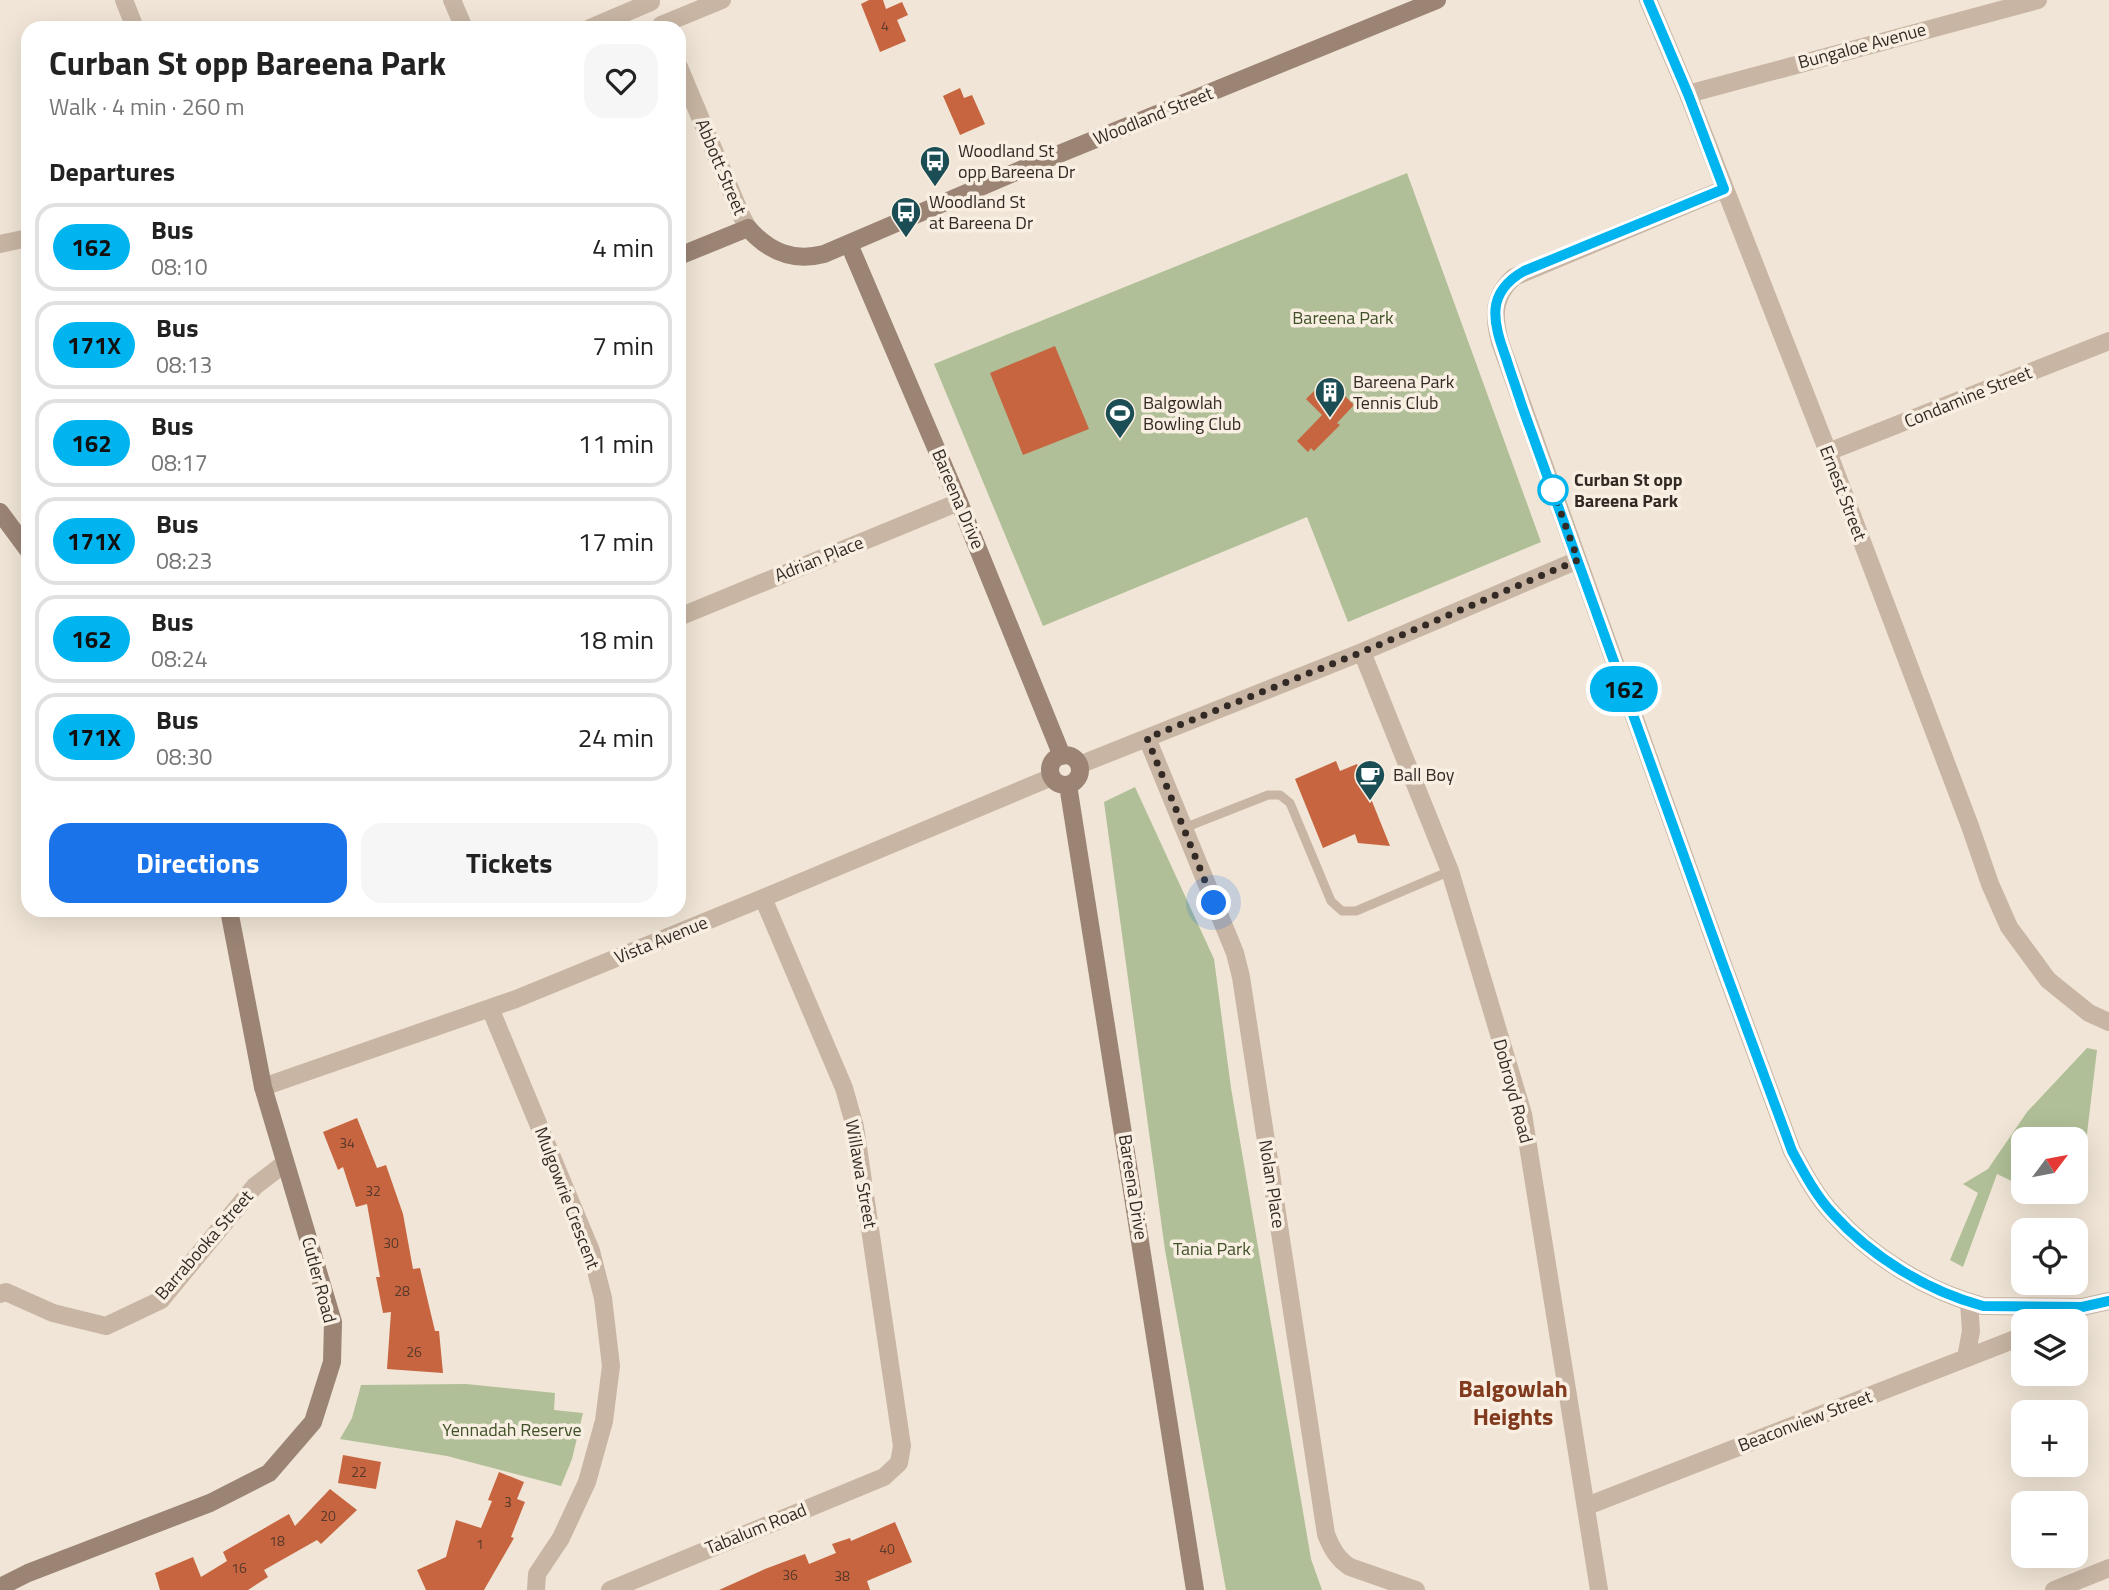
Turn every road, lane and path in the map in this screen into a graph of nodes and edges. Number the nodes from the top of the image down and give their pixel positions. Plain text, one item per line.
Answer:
1 (124, 0) edge
2 (452, 0) edge
3 (722, 0) edge
4 (1437, 0) edge
5 (1648, 0) edge
6 (2038, 0) edge
7 (651, 1) edge
8 (132, 21) edge
9 (461, 21) edge
10 (606, 21) edge
11 (660, 21) edge
12 (674, 21) edge
13 (686, 84) edge
14 (1688, 94) junction
15 (1724, 189) junction
16 (748, 228) junction
17 (21, 240) edge
18 (0, 244) edge
19 (849, 244) junction
20 (686, 253) edge
21 (2109, 341) edge
22 (1828, 452) junction
23 (959, 502) junction
24 (0, 512) edge
25 (21, 538) edge
26 (1578, 560) junction
27 (686, 614) edge
28 (1362, 652) junction
29 (1147, 738) junction
30 (1062, 756) junction
31 (1079, 765) junction
32 (1060, 781) junction
33 (1184, 828) junction
34 (1450, 871) junction
35 (763, 898) junction
36 (230, 917) edge
37 (490, 1008) junction
38 (2109, 1022) edge
39 (263, 1087) junction
40 (285, 1163) junction
41 (2, 1290) edge
42 (2109, 1301) edge
43 (1969, 1302) junction
44 (2082, 1307) junction
45 (2079, 1309) edge
46 (2011, 1341) edge
47 (1966, 1358) junction
48 (899, 1464) joint
49 (1587, 1506) junction
50 (2109, 1568) edge
51 (0, 1587) edge
52 (536, 1590) edge
53 (610, 1590) edge
54 (1195, 1590) edge
55 (1416, 1590) edge
56 (1599, 1590) edge
57 (2054, 1590) edge

1 - 8 street
2 - 9 street
3 - 12 street
4 - 19 street, Woodland Street
5 - 14 street, Ernest Street
6 - 14 street, Bungaloe Avenue
7 - 10 street
7 - 11 street
13 - 16 street, Abbott Street
14 - 15 street, Ernest Street
15 - 22 street, Ernest Street
15 - 26 street
16 - 19 street, Woodland Street
16 - 20 street
17 - 18 street
19 - 23 street, Bareena Drive
21 - 22 street, Condamine Street
22 - 38 street, Ernest Street
23 - 27 street, Adrian Place
23 - 30 street, Bareena Drive
24 - 25 street
26 - 28 street
26 - 43 street
28 - 29 street
28 - 34 street, Dobroyd Road
29 - 31 street
29 - 33 street, Nolan Place
30 - 31 street
30 - 32 street
31 - 32 street
32 - 35 street, Vista Avenue
32 - 54 street, Bareena Drive
33 - 34 lane
33 - 55 street, Nolan Place
34 - 49 street, Dobroyd Road
35 - 37 street, Vista Avenue
35 - 48 street, Willawa Street
36 - 39 street, Cutler Road
37 - 39 street, Vista Avenue
37 - 52 street, Mulgowrie Crescent
39 - 40 street, Cutler Road
40 - 41 street, Barrabooka Street
40 - 51 street, Cutler Road
42 - 44 street
43 - 44 street
43 - 47 street
44 - 45 street
46 - 47 street, Beaconview Street
47 - 49 street, Beaconview Street
48 - 53 street, Tabalum Road
49 - 56 street, Dobroyd Road
50 - 57 street

